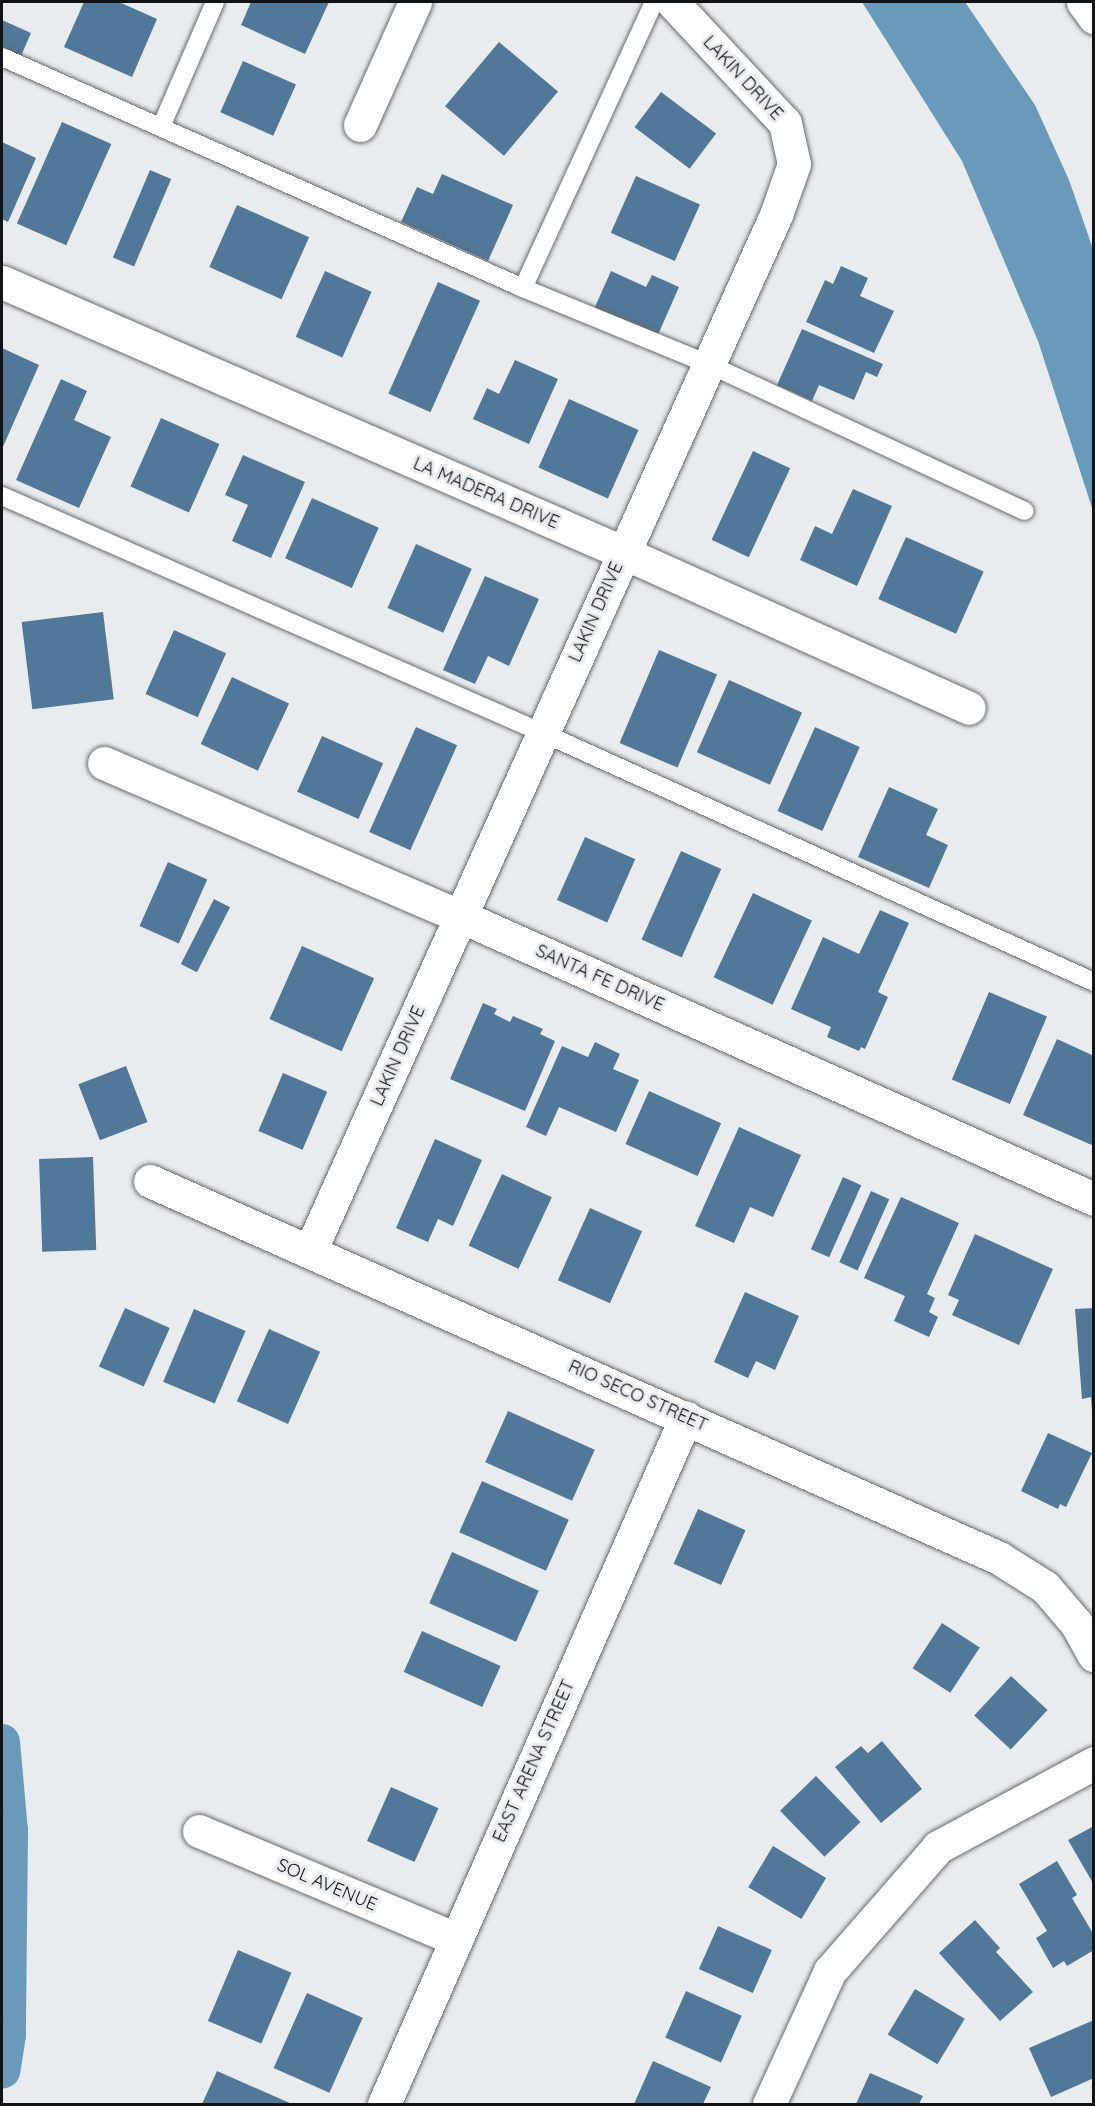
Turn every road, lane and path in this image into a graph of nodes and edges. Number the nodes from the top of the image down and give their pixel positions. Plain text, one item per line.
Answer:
1 (215, 2) edge
2 (415, 2) edge
3 (654, 2) edge
4 (672, 2) edge
5 (1083, 2) edge
6 (1094, 17) edge
7 (2, 57) edge
8 (360, 125) dead end
9 (161, 127) junction
10 (2, 282) edge
11 (523, 288) junction
12 (708, 364) junction
13 (2, 496) edge
14 (1025, 511) dead end
15 (622, 552) junction
16 (969, 708) dead end
17 (543, 733) junction
18 (104, 763) dead end
19 (460, 916) junction
20 (1094, 982) edge
21 (150, 1181) dead end
22 (1094, 1199) edge
23 (311, 1249) junction
24 (686, 1417) junction
25 (1094, 1655) edge
26 (1094, 1763) edge
27 (198, 1831) dead end
28 (456, 1939) junction
29 (384, 2104) edge
30 (769, 2104) edge

1 - 9 lane
2 - 8 street
3 - 11 lane
4 - 12 street, LAKIN DRIVE
5 - 6 street
7 - 9 lane
9 - 11 lane
10 - 15 street, LA MADERA DRIVE
11 - 12 lane
12 - 14 lane
12 - 15 street, LAKIN DRIVE
13 - 17 lane
15 - 16 street, LA MADERA DRIVE
15 - 17 street, LAKIN DRIVE
17 - 19 street, LAKIN DRIVE
17 - 20 lane
18 - 19 street, SANTA FE DRIVE
19 - 22 street, SANTA FE DRIVE
19 - 23 street, LAKIN DRIVE
21 - 23 street, RIO SECO STREET
23 - 24 street, RIO SECO STREET
24 - 25 street, RIO SECO STREET
24 - 28 street, EAST ARENA STREET
26 - 30 street
27 - 28 street, SOL AVENUE
28 - 29 street, EAST ARENA STREET

